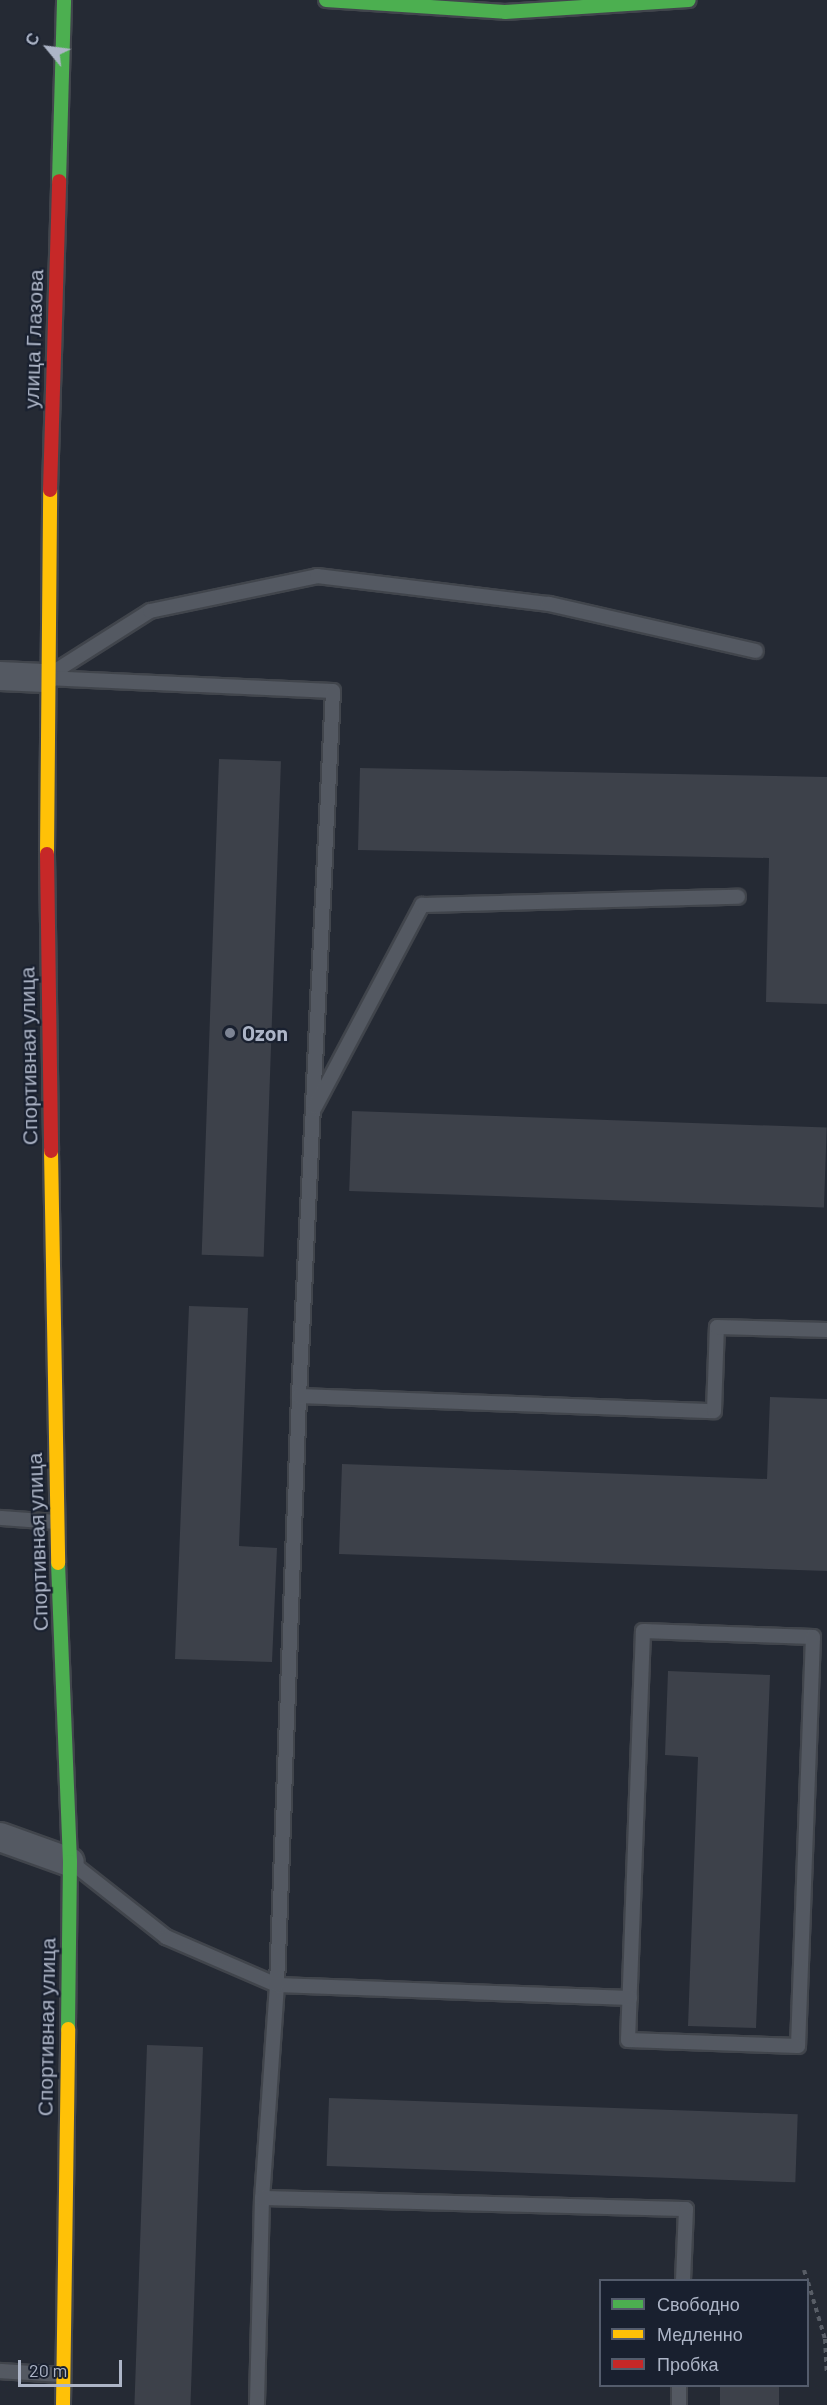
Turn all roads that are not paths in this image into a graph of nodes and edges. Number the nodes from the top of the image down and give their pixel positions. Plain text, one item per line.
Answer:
1 (64, 0) edge
2 (326, 0) edge
3 (689, 0) edge
4 (756, 651) dead end
5 (0, 676) edge
6 (44, 678) junction
7 (738, 897) dead end
8 (313, 1112) junction
9 (827, 1330) edge
10 (299, 1396) junction
11 (0, 1518) edge
12 (56, 1522) junction
13 (0, 1837) edge
14 (70, 1862) junction
15 (277, 1985) junction
16 (630, 1998) junction
17 (262, 2198) junction
18 (683, 2279) edge
19 (0, 2371) edge
20 (62, 2375) junction
21 (679, 2387) edge
22 (63, 2405) edge
23 (257, 2405) edge
24 (679, 2405) edge

1 - 6 street, улица Глазова
2 - 3 street
4 - 6 lane
5 - 6 street
6 - 8 lane
6 - 12 street, Спортивная улица
7 - 8 lane
8 - 10 lane
9 - 10 lane
10 - 15 lane
11 - 12 lane
12 - 14 street, Спортивная улица
13 - 14 street
14 - 15 lane
14 - 20 street, Спортивная улица
15 - 16 lane
15 - 17 lane
16 - 16 lane
17 - 18 lane
17 - 23 lane
19 - 20 lane
20 - 22 street, Спортивная улица
21 - 24 lane

